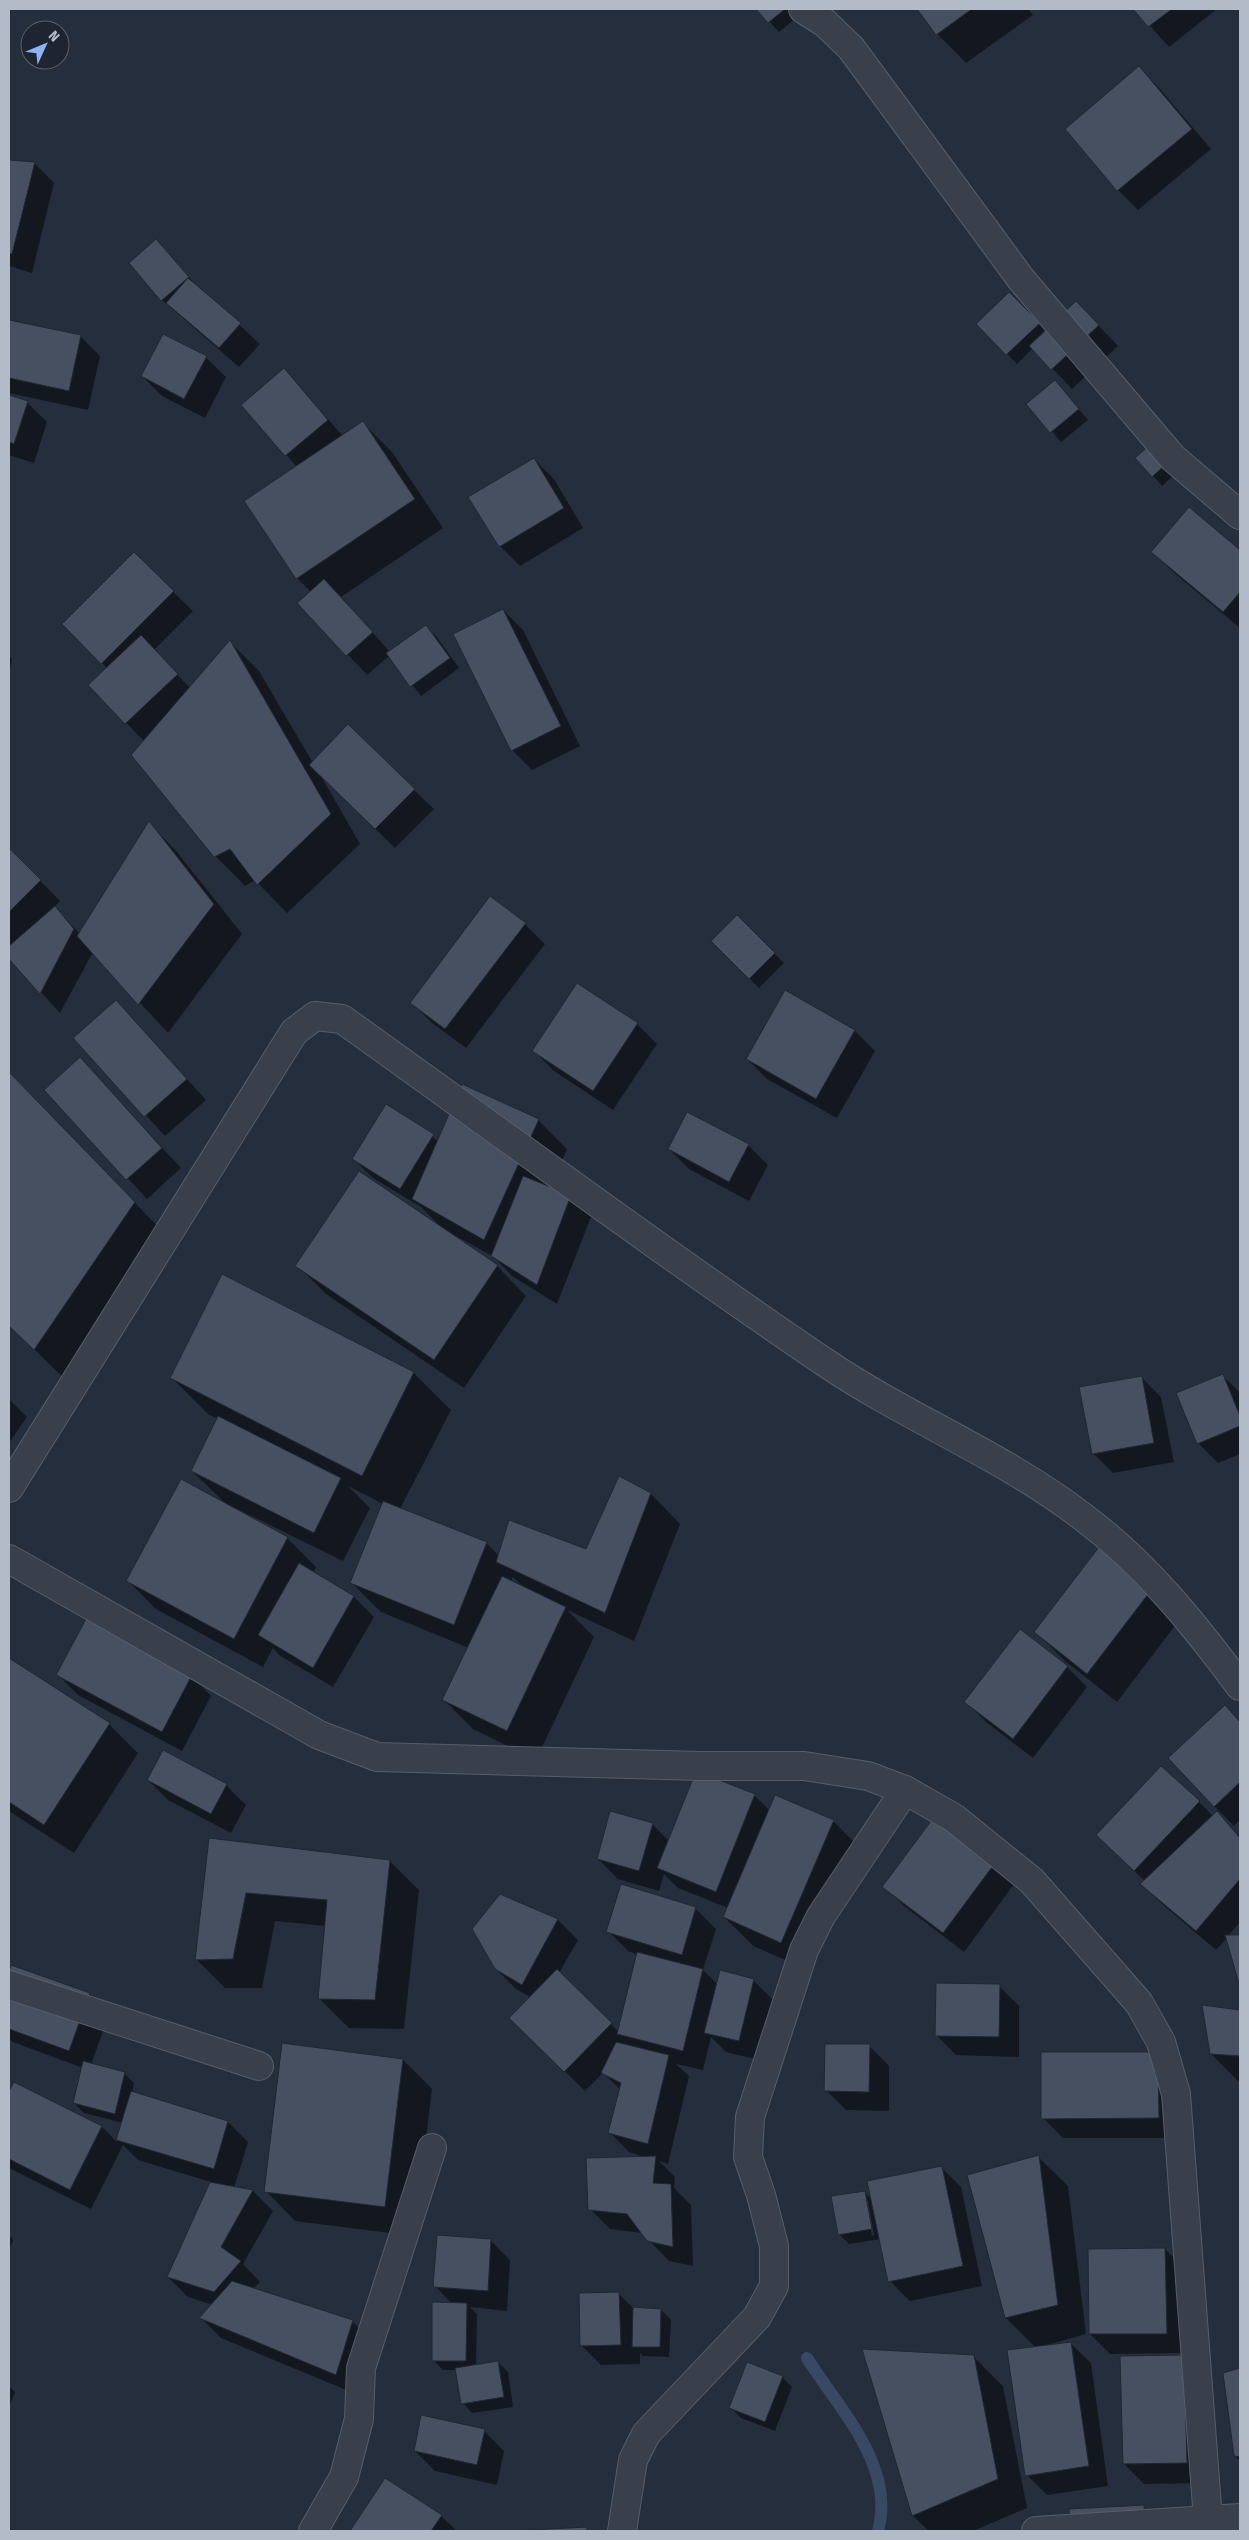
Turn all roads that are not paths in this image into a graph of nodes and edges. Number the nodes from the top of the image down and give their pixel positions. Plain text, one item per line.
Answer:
1 (803, 9) edge
2 (1240, 515) edge
3 (9, 1488) edge
4 (9, 1559) edge
5 (1240, 1686) edge
6 (904, 1790) junction
7 (9, 1985) edge
8 (259, 2066) dead end
9 (432, 2148) dead end
10 (1240, 2518) edge
11 (1208, 2520) junction
12 (313, 2531) edge
13 (622, 2531) edge
14 (1036, 2531) edge

1 - 2 street
3 - 5 street
4 - 6 street
6 - 11 street
6 - 13 street
7 - 8 street
9 - 12 street
10 - 11 street
11 - 14 street

